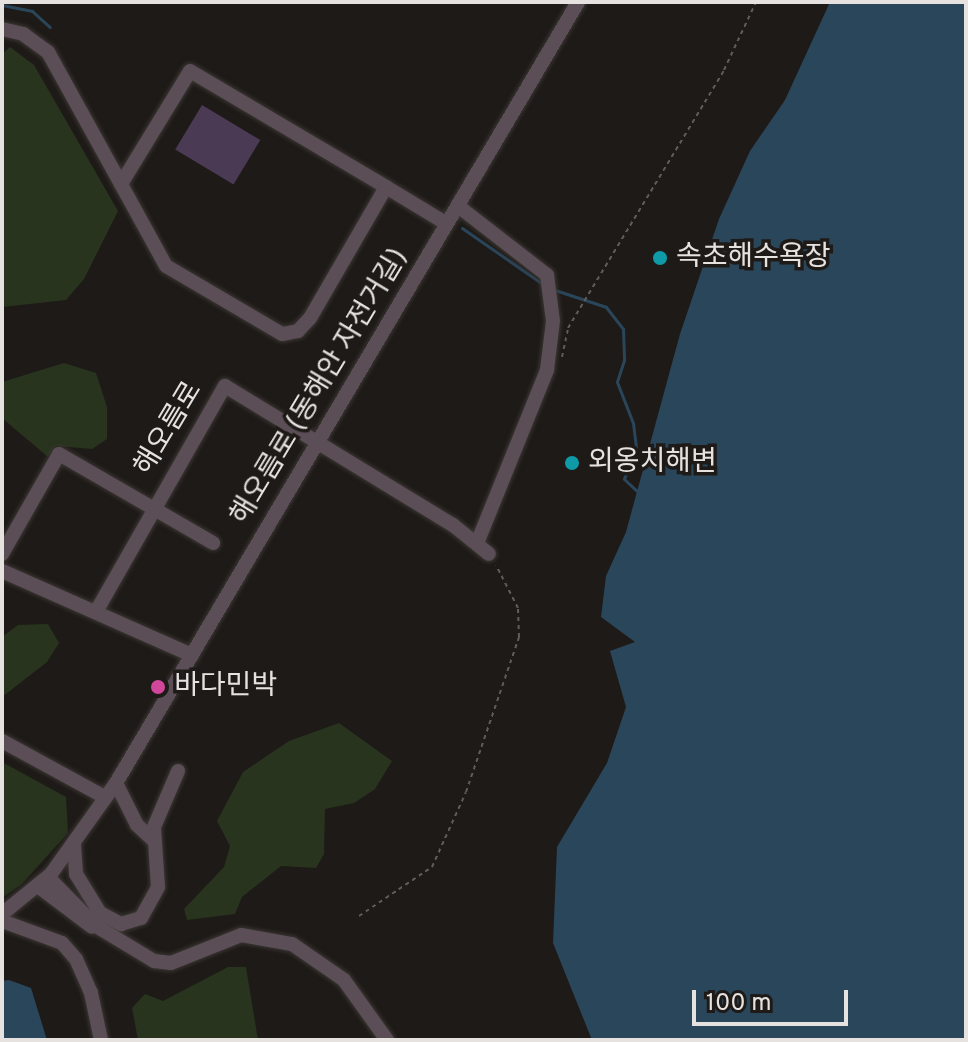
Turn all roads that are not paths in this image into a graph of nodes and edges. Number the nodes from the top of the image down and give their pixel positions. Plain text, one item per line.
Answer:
1 (578, 2) edge
2 (2, 29) edge
3 (121, 184) junction
4 (386, 187) junction
5 (458, 206) junction
6 (447, 224) junction
7 (317, 441) junction
8 (152, 508) junction
9 (478, 541) junction
10 (213, 543) dead end
11 (2, 554) edge
12 (489, 554) road end
13 (2, 571) edge
14 (97, 610) junction
15 (192, 655) junction
16 (2, 741) edge
17 (178, 771) dead end
18 (116, 783) junction
19 (103, 796) junction
20 (154, 841) junction
21 (72, 843) junction
22 (44, 882) junction
23 (2, 914) edge
24 (2, 921) edge
25 (100, 921) junction
26 (101, 1040) edge
27 (387, 1040) edge

1 - 5 street, 해오름로 (동해안 자전거길)
2 - 3 street
3 - 4 street
3 - 4 street
4 - 6 street
5 - 6 street, 해오름로 (동해안 자전거길)
5 - 9 street
6 - 7 street, 해오름로 (동해안 자전거길)
7 - 8 street, 해오름로
7 - 9 street
7 - 15 street, 해오름로 (동해안 자전거길)
8 - 10 street, 해오름로
8 - 11 street, 해오름로
8 - 14 street
9 - 12 street
13 - 14 street
14 - 15 street
15 - 18 street, 해오름로 (동해안 자전거길)
16 - 19 street
17 - 20 street
18 - 19 street, 해오름로 (동해안 자전거길)
18 - 20 street
19 - 21 street, 해오름로 (동해안 자전거길)
20 - 25 street
21 - 22 street, 해오름로 (동해안 자전거길)
21 - 25 street
22 - 23 street, 해오름로 (동해안 자전거길)
22 - 25 street
24 - 26 street
25 - 27 street

